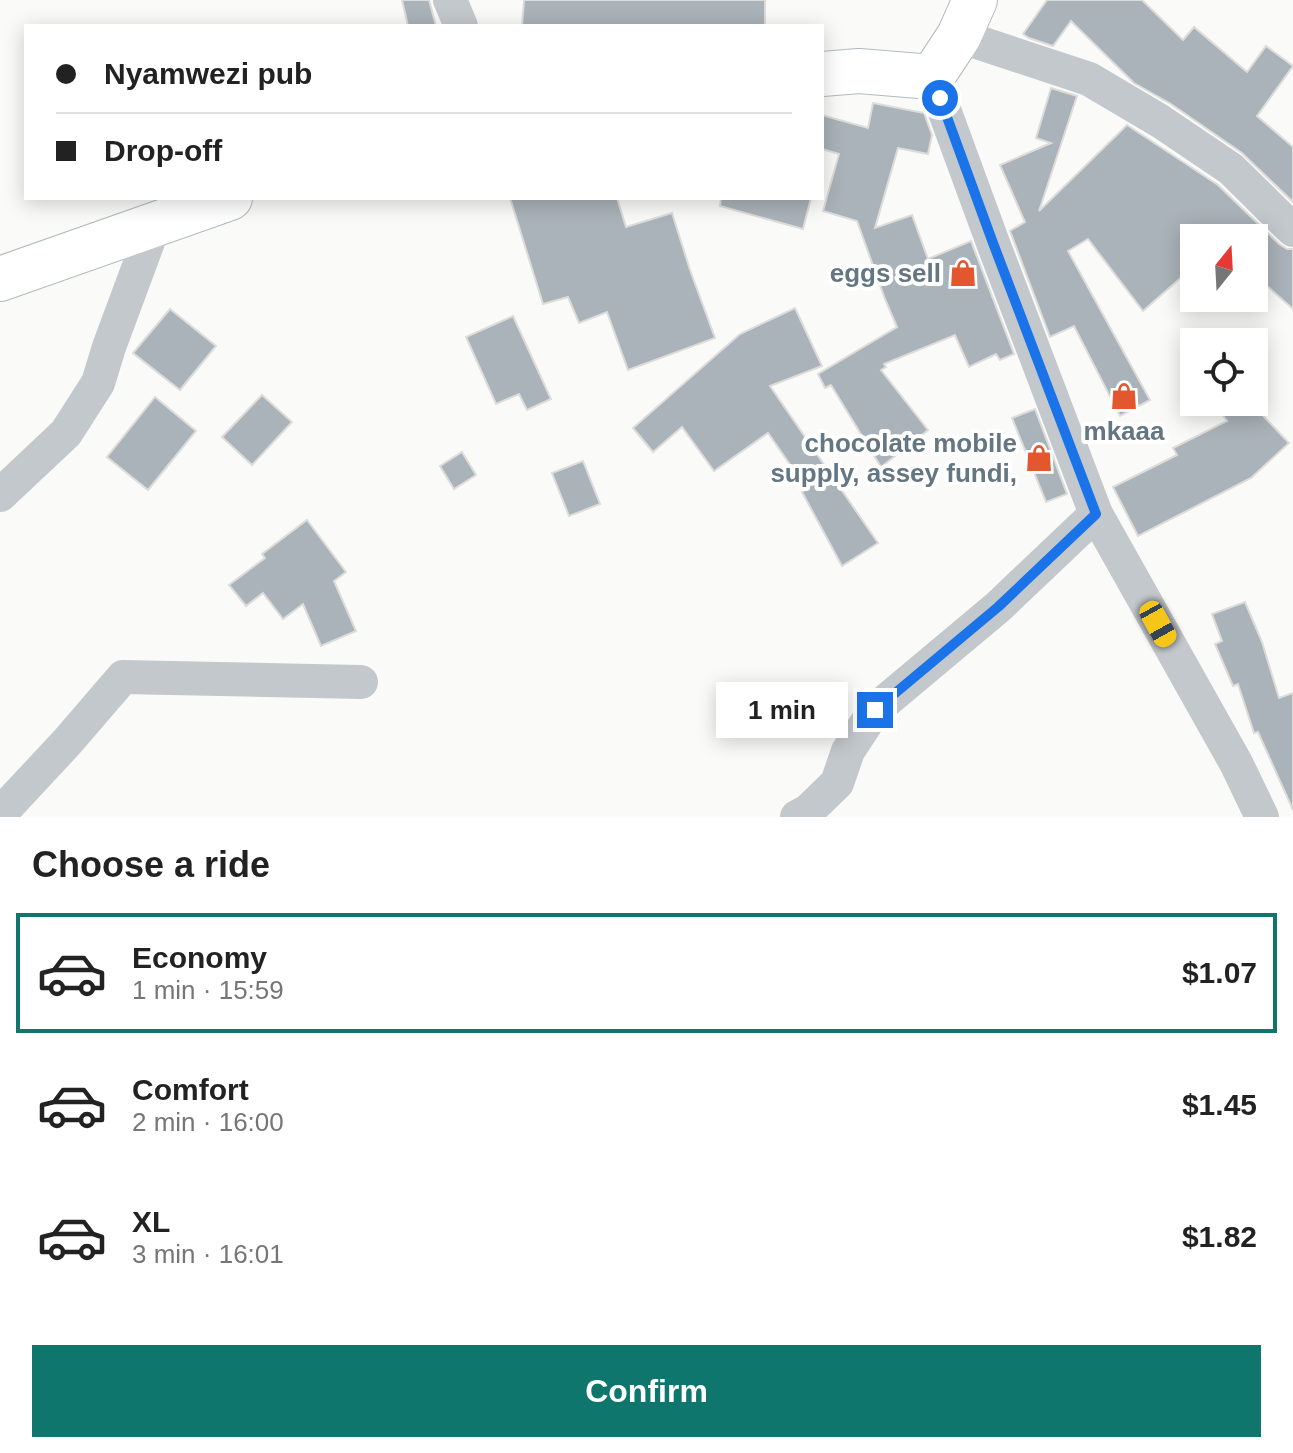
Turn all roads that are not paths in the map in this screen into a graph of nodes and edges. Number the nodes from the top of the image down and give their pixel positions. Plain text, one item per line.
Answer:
1 (450, 0) edge
2 (967, 18) edge
3 (460, 24) edge
4 (824, 74) edge
5 (932, 77) junction
6 (224, 200) edge
7 (155, 223) junction
8 (1293, 230) edge
9 (0, 279) edge
10 (0, 495) edge
11 (1096, 514) junction
12 (361, 682) dead end
13 (0, 814) edge
14 (797, 817) edge
15 (1262, 817) edge

1 - 3 street
2 - 5 street
2 - 8 street
4 - 5 street
5 - 11 street
6 - 7 street
7 - 9 street
7 - 10 street
11 - 14 street
11 - 15 street
12 - 13 street

